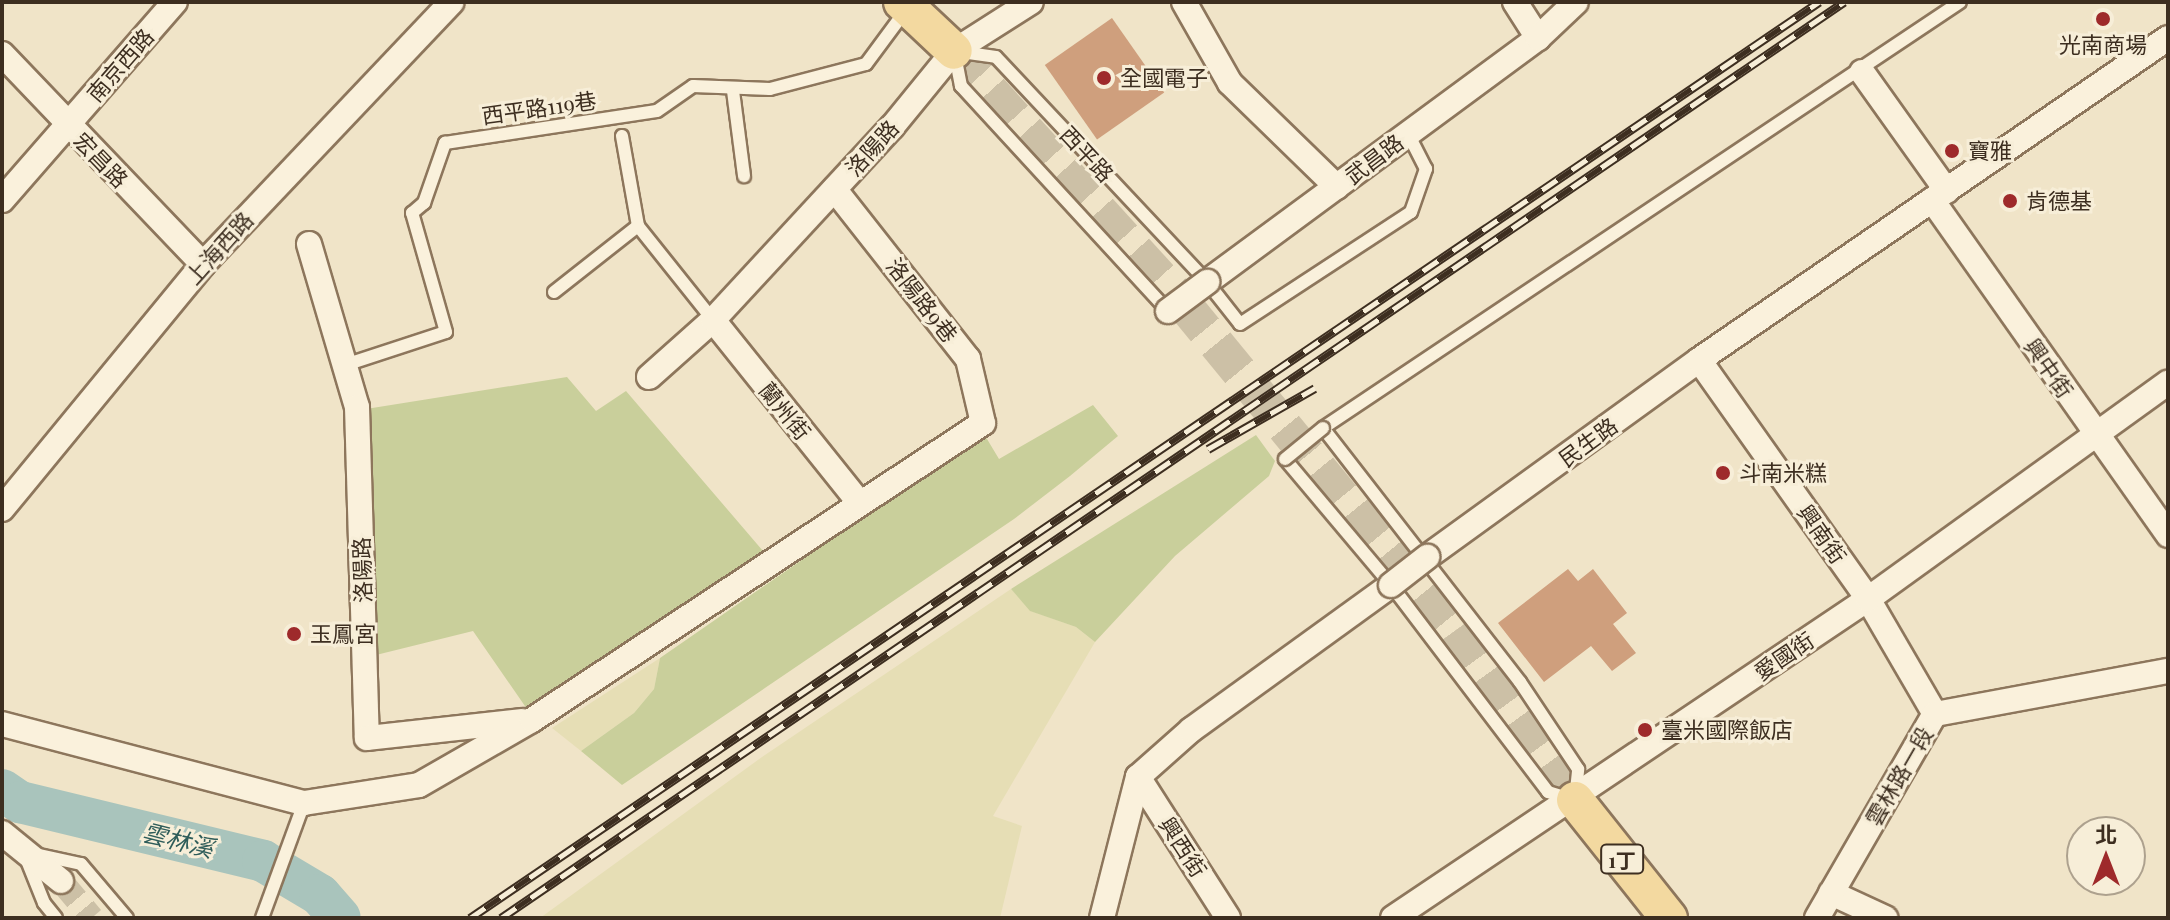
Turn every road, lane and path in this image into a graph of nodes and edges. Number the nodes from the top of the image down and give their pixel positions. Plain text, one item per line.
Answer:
1 (175, 2) edge
2 (452, 2) edge
3 (1031, 2) edge
4 (1184, 2) edge
5 (1515, 2) edge
6 (1576, 2) edge
7 (1960, 2) edge
8 (904, 5) edge
9 (1538, 38) junction
10 (2168, 38) edge
11 (954, 51) junction
12 (2, 54) edge
13 (1862, 72) junction
14 (733, 91) junction
15 (67, 125) junction
16 (1408, 134) junction
17 (622, 136) dead end
18 (744, 176) dead end
19 (1337, 187) junction
20 (834, 189) junction
21 (1939, 196) junction
22 (2, 200) edge
23 (638, 226) junction
24 (309, 244) dead end
25 (203, 264) junction
26 (1207, 282) junction
27 (554, 292) dead end
28 (1168, 311) joint
29 (713, 320) junction
30 (1699, 360) junction
31 (345, 365) junction
32 (649, 377) dead end
33 (2168, 383) edge
34 (983, 423) joint
35 (1323, 428) junction
36 (2096, 437) junction
37 (858, 501) junction
38 (2, 509) edge
39 (2168, 535) edge
40 (1427, 557) junction
41 (1391, 585) junction
42 (1868, 599) junction
43 (2168, 671) edge
44 (1935, 714) junction
45 (532, 720) junction
46 (2, 724) edge
47 (1138, 777) junction
48 (1575, 800) junction
49 (304, 803) junction
50 (2, 833) edge
51 (24, 851) junction
52 (61, 881) tunnel mouth
53 (1831, 893) junction
54 (56, 918) edge
55 (127, 918) edge
56 (262, 918) edge
57 (1102, 918) edge
58 (1228, 918) edge
59 (1393, 918) edge
60 (1669, 918) edge
61 (1817, 918) edge
62 (1885, 918) edge

1 - 15 street, 南京西路
2 - 25 street, 上海西路
3 - 11 street, 洛陽路
4 - 19 street
5 - 9 street
6 - 9 street, 武昌路
7 - 13 lane
8 - 11 main road
8 - 14 lane, 西平路119巷
9 - 16 street, 武昌路
10 - 21 street, 民生路
11 - 20 street, 洛陽路
11 - 26 lane, 西平路
11 - 28 lane
12 - 15 street, 宏昌路
13 - 21 street, 興中街
13 - 35 lane
14 - 18 lane
14 - 31 lane, 西平路119巷
15 - 22 street, 南京西路
15 - 25 street, 宏昌路
16 - 19 street, 武昌路
16 - 26 lane, 西平路
17 - 23 lane
19 - 26 street, 武昌路
20 - 29 street, 洛陽路
20 - 34 street, 洛陽路9巷
21 - 30 street, 民生路
21 - 36 street, 興中街
23 - 27 lane
23 - 29 lane
24 - 31 street, 洛陽路
25 - 38 street, 上海西路
26 - 28 street, 武昌路, bridge
29 - 32 street, 洛陽路
29 - 37 street, 蘭州街
30 - 40 street, 民生路
30 - 42 street, 興南街
31 - 45 street, 洛陽路
33 - 36 street, 愛國街
34 - 37 street, 洛陽路
35 - 40 lane
35 - 41 lane, bridge
36 - 39 street, 興中街
36 - 42 street, 愛國街
37 - 45 street, 洛陽路
40 - 41 street, 民生路, bridge
40 - 48 lane
41 - 47 street, 民生路
41 - 48 lane
42 - 44 street, 興南街
42 - 48 street, 愛國街
43 - 44 street, 雲林路一段
44 - 53 street, 雲林路一段
45 - 49 street, 洛陽路
46 - 49 street, 洛陽路
47 - 57 street
47 - 58 street, 興西街
48 - 59 street, 愛國街
48 - 60 main road, 1丁
49 - 56 lane
50 - 51 street
51 - 52 street
51 - 54 lane
51 - 55 lane
53 - 61 street, 雲林路一段
53 - 62 street

